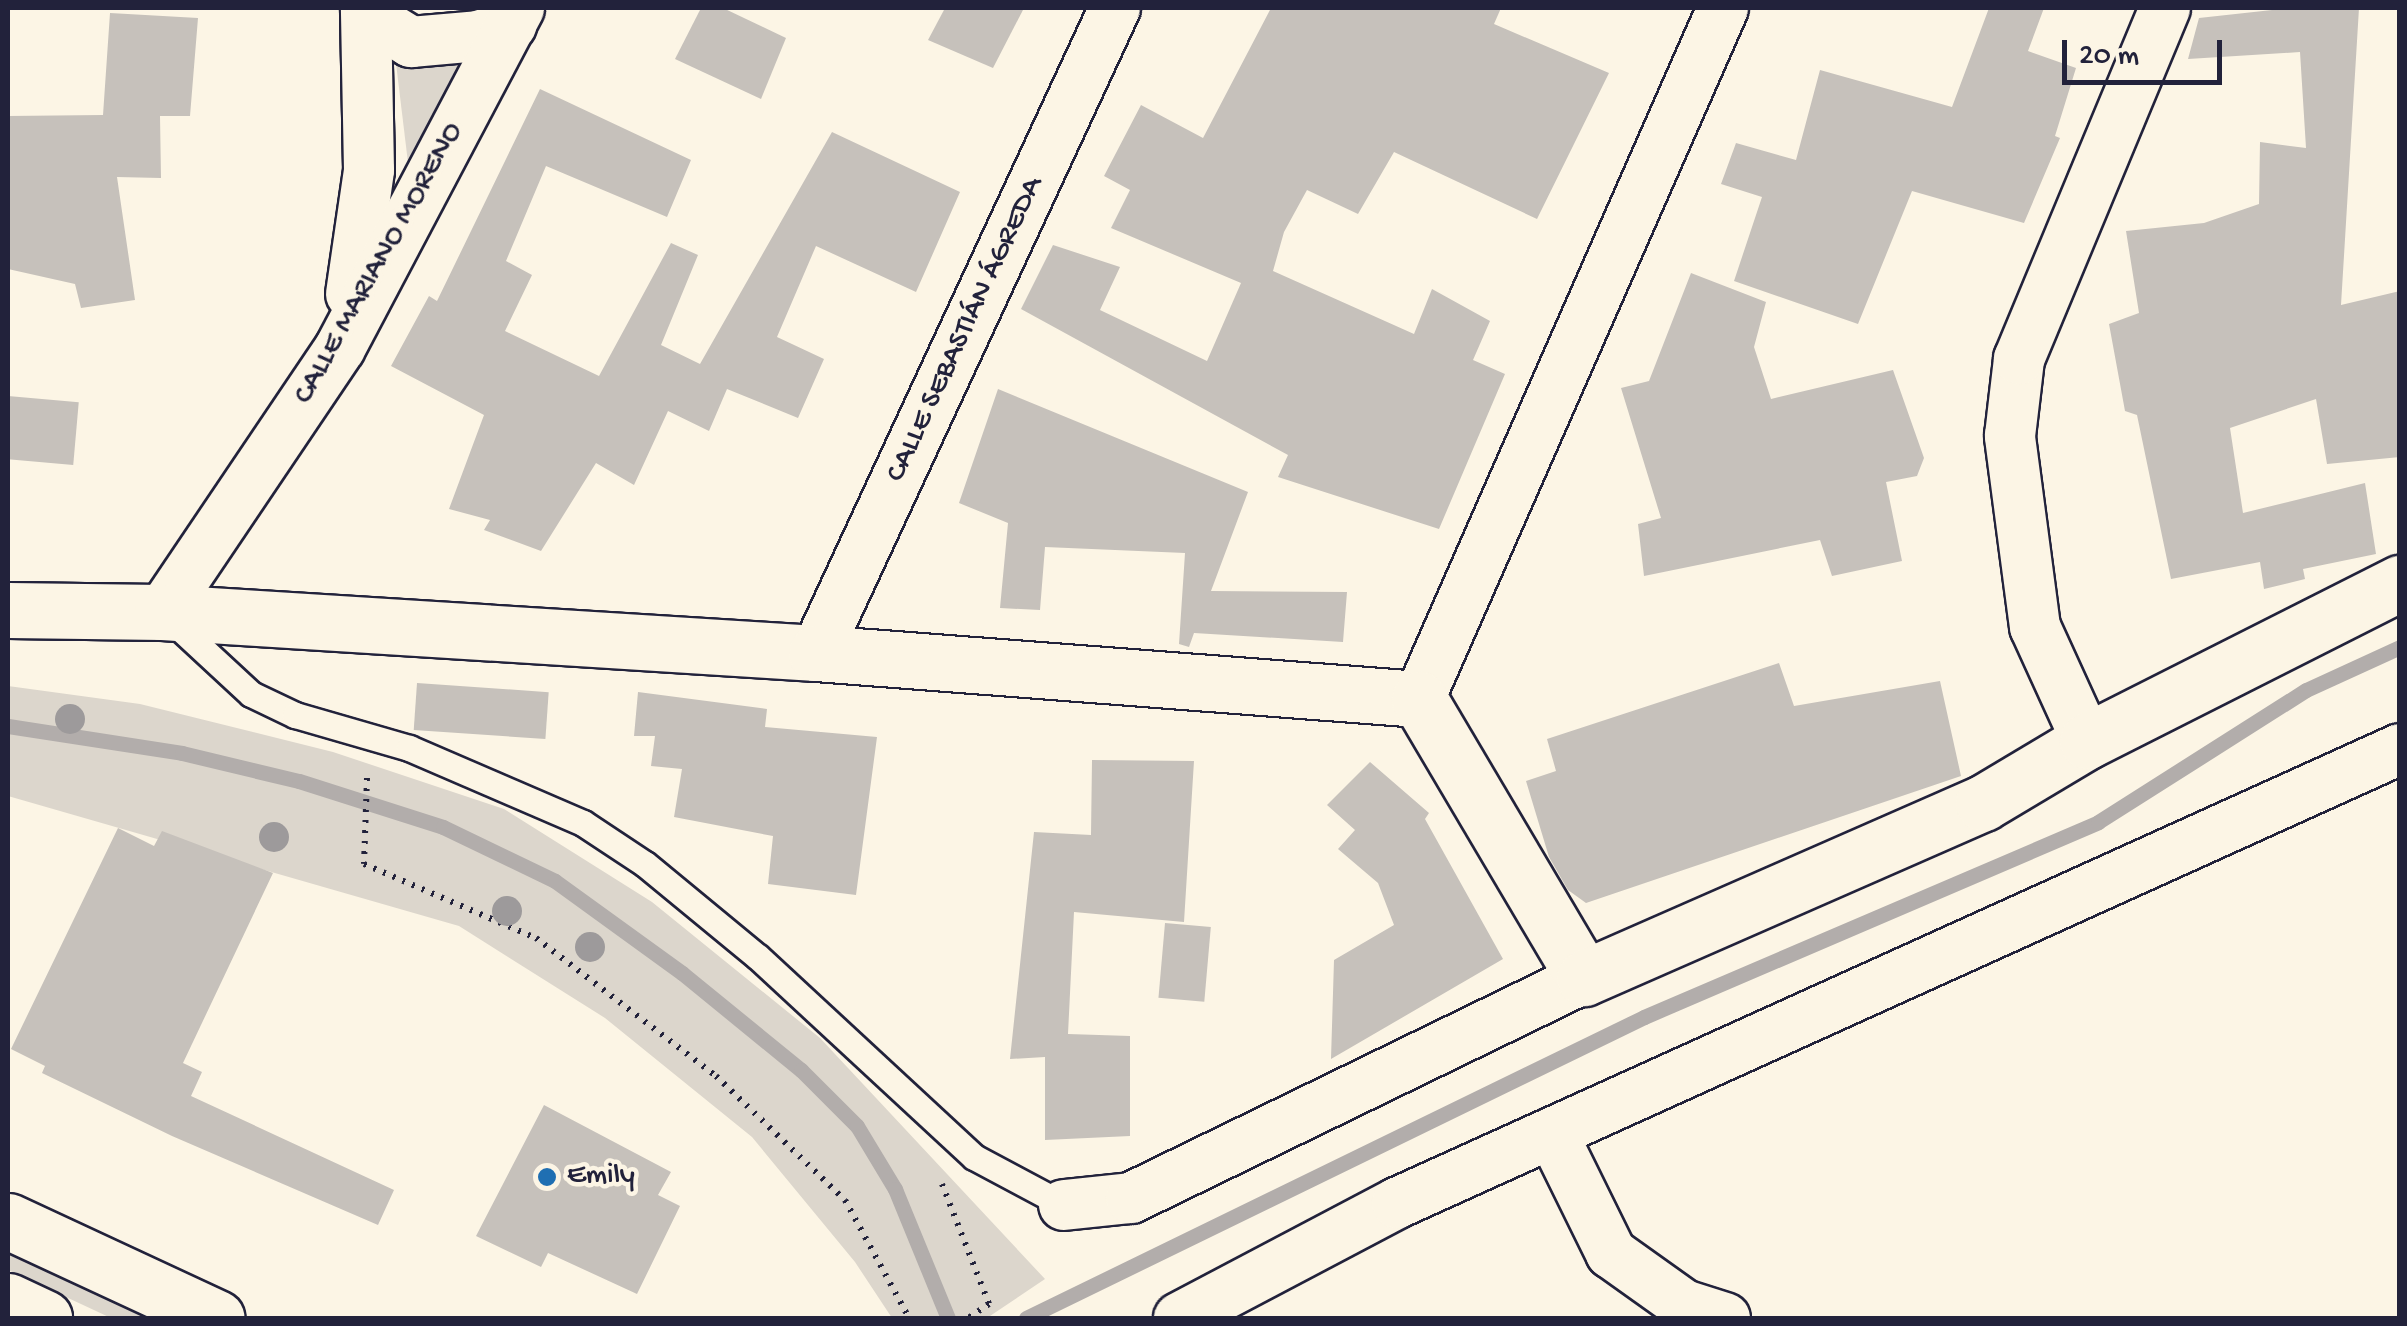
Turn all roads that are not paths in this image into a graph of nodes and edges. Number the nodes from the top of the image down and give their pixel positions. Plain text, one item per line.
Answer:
1 (1115, 8) edge
2 (1723, 8) edge
3 (2165, 8) edge
4 (367, 11) edge
5 (515, 16) edge
6 (340, 348) junction
7 (2400, 583) edge
8 (8, 610) edge
9 (162, 612) junction
10 (816, 652) junction
11 (1418, 699) junction
12 (2087, 741) junction
13 (2400, 749) edge
14 (1584, 978) junction
15 (1552, 1133) junction
16 (1064, 1205) joint
17 (8, 1221) edge
18 (8, 1301) edge
19 (44, 1318) edge
20 (216, 1318) edge
21 (1179, 1318) edge
22 (1724, 1318) edge

1 - 10 street, CALLE SEBASTIÁN ÁGREDA
2 - 11 street
3 - 12 street
4 - 5 street
4 - 6 street
5 - 6 street, CALLE MARIANO MORENO
6 - 9 street, CALLE MARIANO MORENO
7 - 12 main road
8 - 9 main road
9 - 10 main road
9 - 16 lane
10 - 11 main road
11 - 14 main road
12 - 14 main road
13 - 15 street
14 - 16 street
15 - 21 street
15 - 22 street
17 - 20 main road
18 - 19 main road

